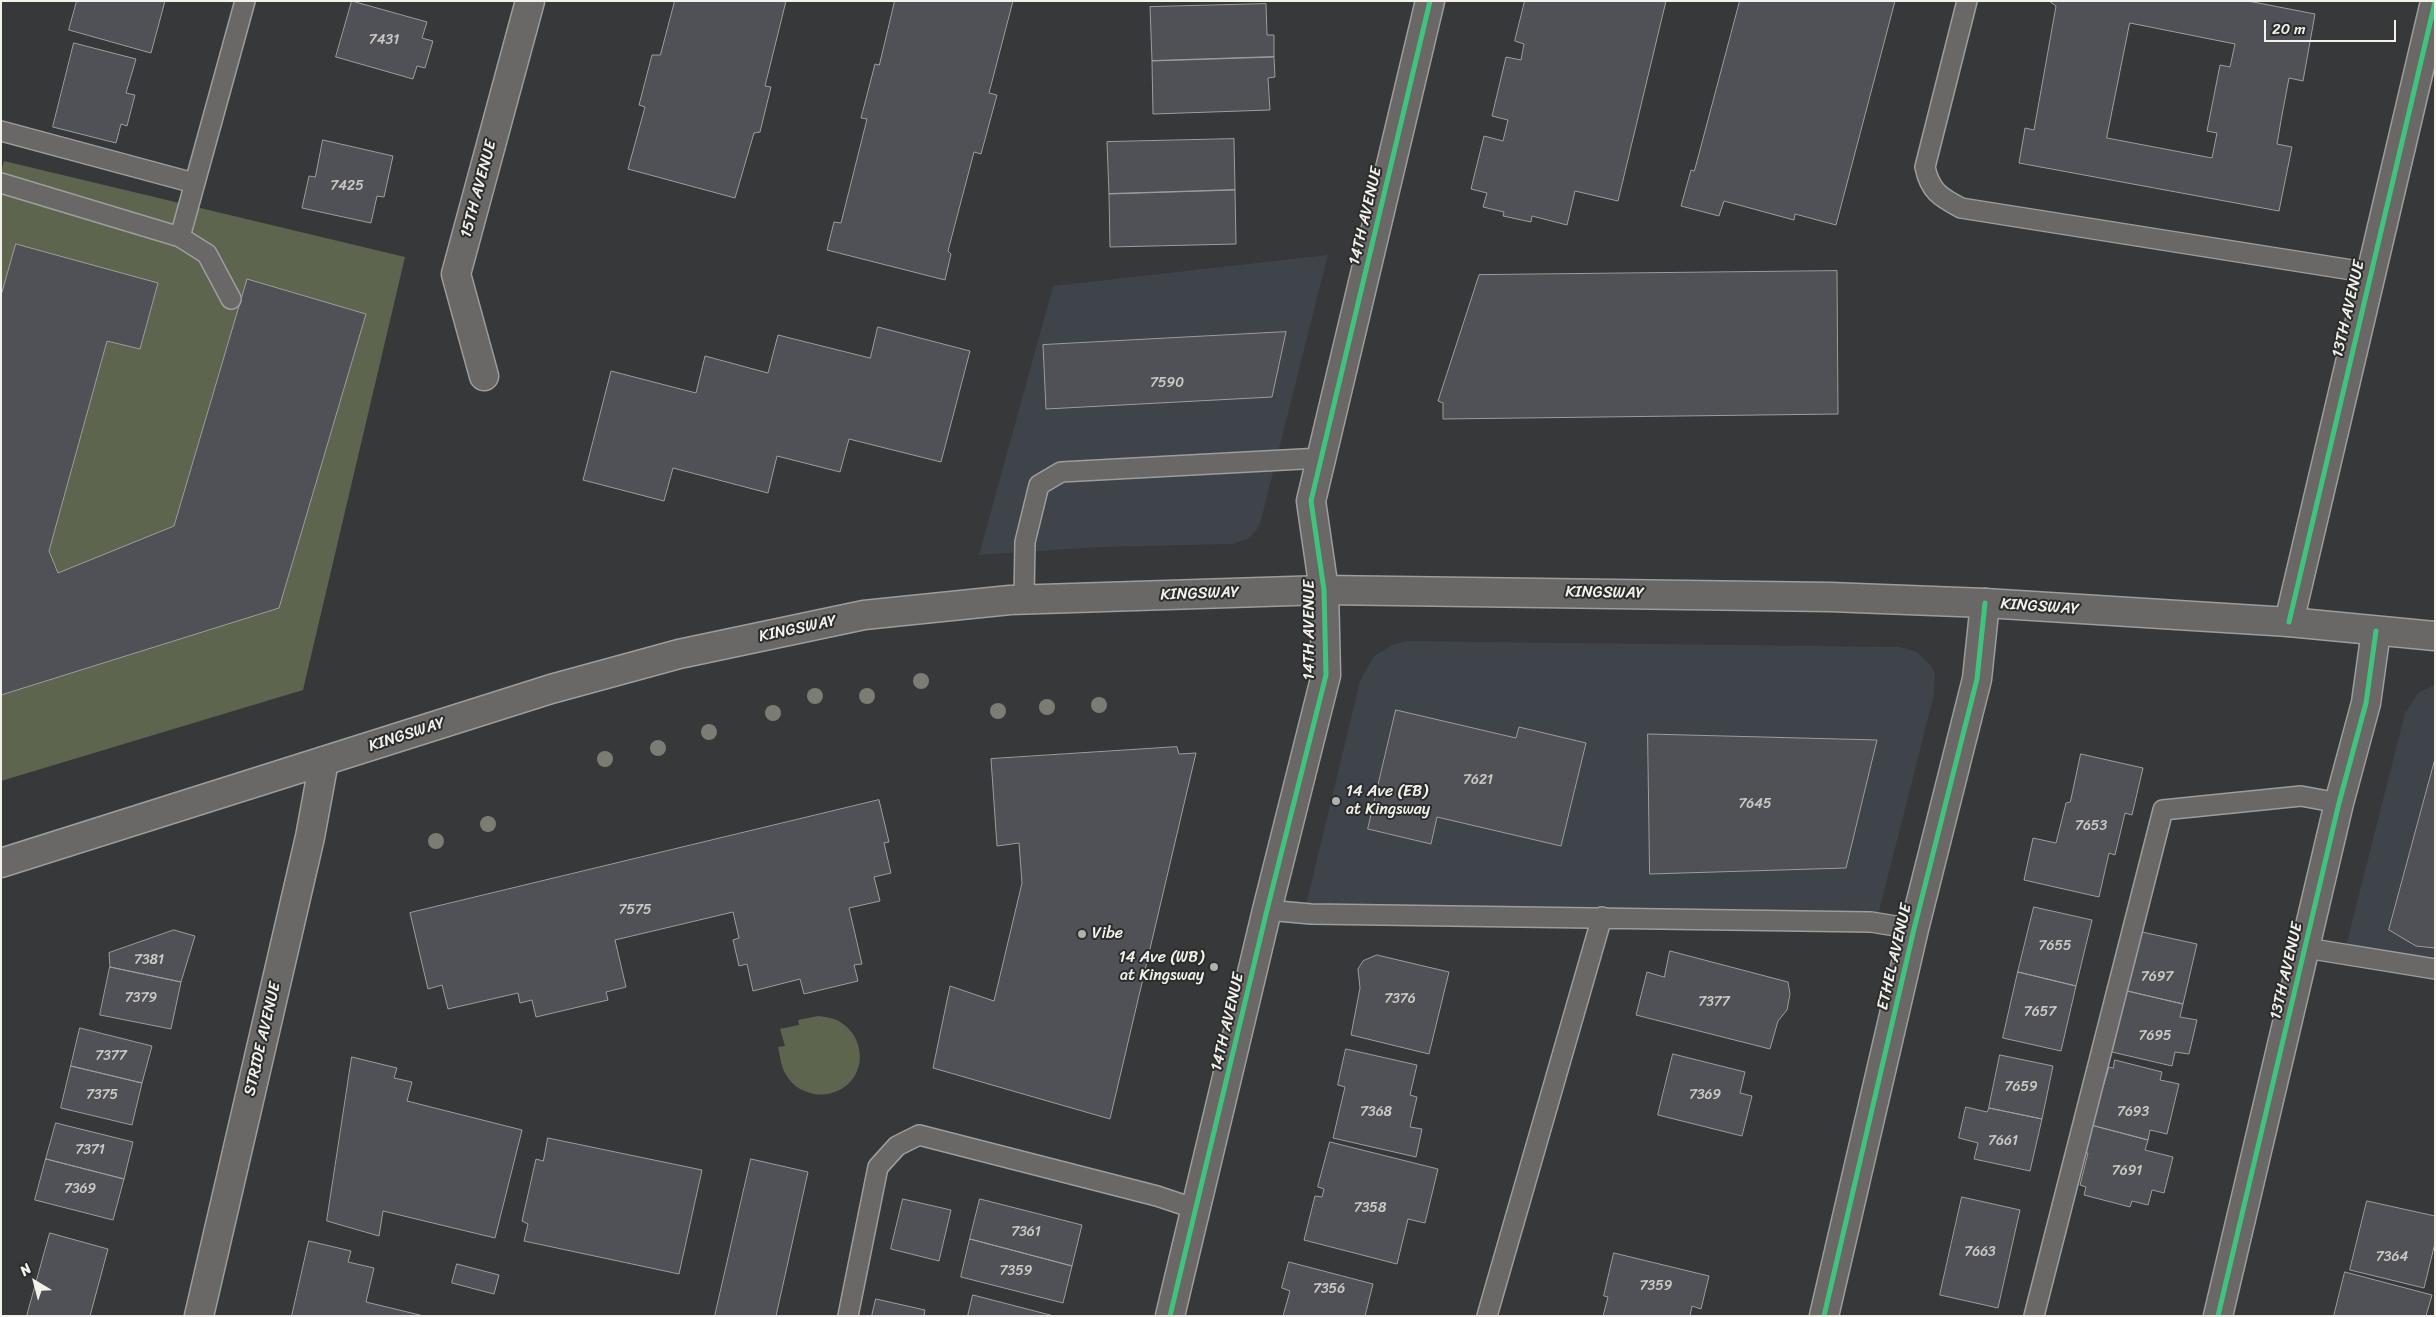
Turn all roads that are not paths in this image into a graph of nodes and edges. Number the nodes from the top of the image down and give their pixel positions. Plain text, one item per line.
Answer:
1 (245, 1) edge
2 (530, 1) edge
3 (1430, 1) edge
4 (1967, 1) edge
5 (2435, 2) edge
6 (1, 131) edge
7 (1, 183) edge
8 (194, 183) junction
9 (180, 236) junction
10 (2371, 273) junction
11 (231, 299) dead end
12 (484, 376) dead end
13 (1321, 458) junction
14 (1324, 590) junction
15 (1024, 599) junction
16 (1985, 603) junction
17 (2289, 622) junction
18 (2376, 631) junction
19 (2435, 636) edge
20 (324, 761) junction
21 (2338, 803) junction
22 (1, 863) edge
23 (1267, 910) junction
24 (1602, 917) junction
25 (1914, 929) junction
26 (2306, 948) junction
27 (2435, 969) edge
28 (1196, 1209) junction
29 (199, 1316) edge
30 (848, 1316) edge
31 (1170, 1316) edge
32 (1487, 1316) edge
33 (1824, 1316) edge
34 (2034, 1316) edge
35 (2218, 1316) edge

1 - 8 lane
2 - 12 street, 15TH AVENUE
3 - 13 street, 14TH AVENUE
4 - 10 lane
5 - 10 street, 13TH AVENUE
6 - 8 lane
7 - 9 lane
8 - 9 lane
9 - 11 lane
10 - 17 street, 13TH AVENUE
13 - 14 street, 14TH AVENUE
13 - 15 lane
14 - 15 street, KINGSWAY
14 - 16 street, KINGSWAY
14 - 23 street, 14TH AVENUE
15 - 20 street, KINGSWAY
16 - 17 street, KINGSWAY
16 - 25 street, ETHEL AVENUE
17 - 18 street, KINGSWAY
18 - 19 street, KINGSWAY
18 - 21 street, 13TH AVENUE
20 - 22 street, KINGSWAY
20 - 29 street, STRIDE AVENUE
21 - 26 street, 13TH AVENUE
21 - 34 lane
23 - 24 lane
23 - 28 street, 14TH AVENUE
24 - 25 lane
24 - 32 lane
25 - 33 street, ETHEL AVENUE
26 - 27 lane
26 - 35 street, 13TH AVENUE
28 - 30 lane
28 - 31 street, 14TH AVENUE

